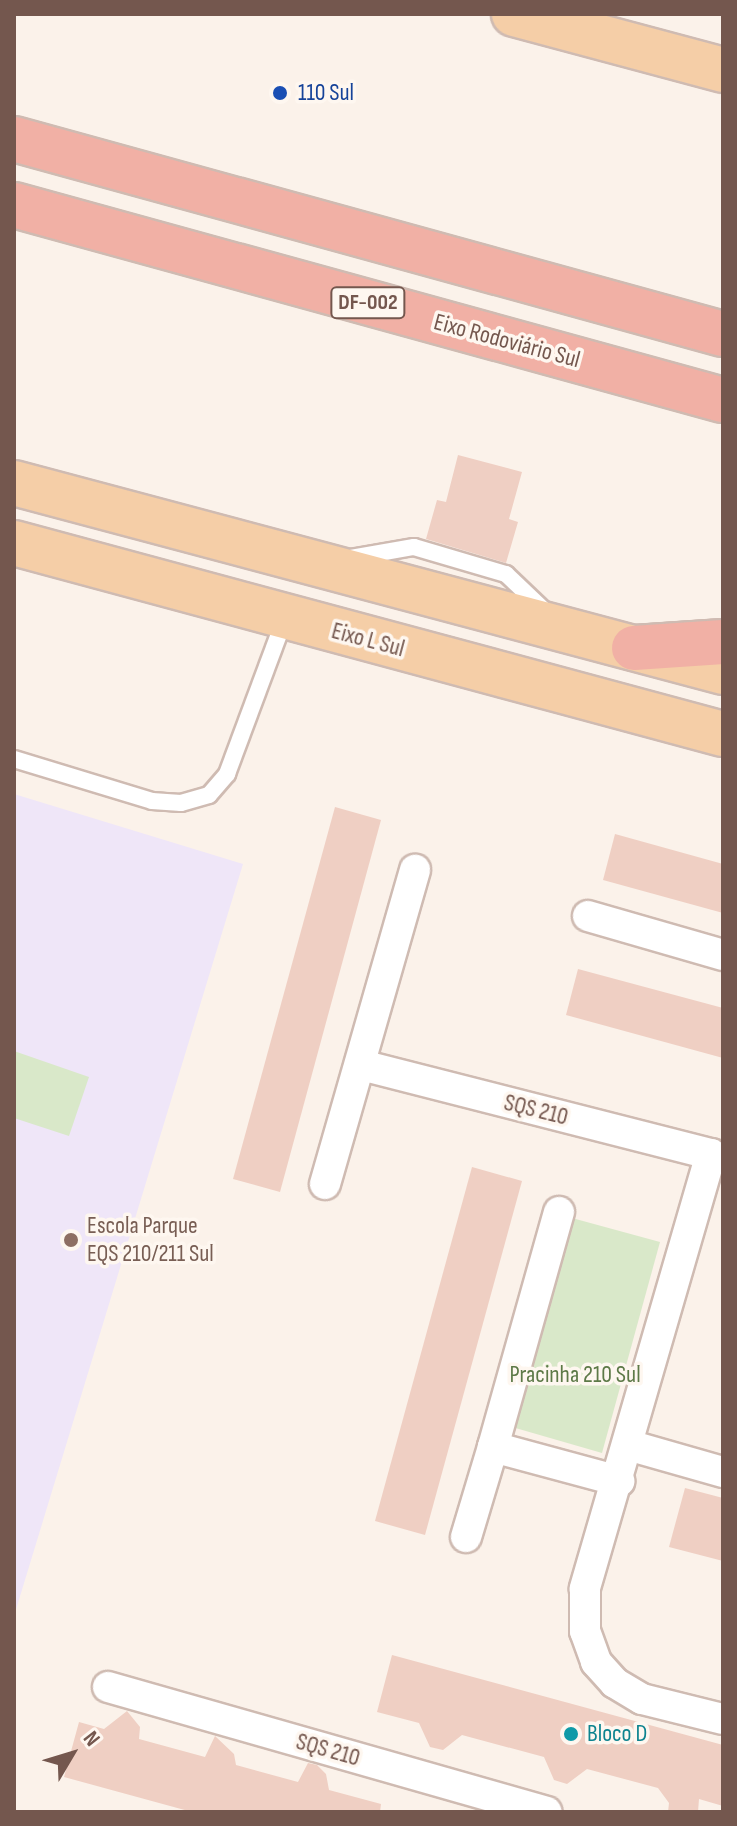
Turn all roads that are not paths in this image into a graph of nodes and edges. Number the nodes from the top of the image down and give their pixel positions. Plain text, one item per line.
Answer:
1 (514, 14) edge
2 (723, 70) edge
3 (14, 139) edge
4 (14, 205) edge
5 (723, 334) edge
6 (723, 400) edge
7 (14, 483) edge
8 (14, 543) edge
9 (285, 618) junction
10 (723, 642) edge
11 (634, 648) junction
12 (723, 672) edge
13 (723, 734) edge
14 (14, 759) edge
15 (415, 870) dead end
16 (588, 916) dead end
17 (723, 955) edge
18 (361, 1065) junction
19 (717, 1155) edge
20 (325, 1184) dead end
21 (559, 1212) dead end
22 (628, 1445) junction
23 (493, 1447) junction
24 (723, 1472) edge
25 (619, 1481) junction
26 (466, 1537) dead end
27 (108, 1687) dead end
28 (723, 1719) edge
29 (547, 1812) edge

1 - 2 main road
3 - 5 highway
4 - 6 highway, Eixo Rodoviário Sul / DF-002
7 - 11 main road
8 - 9 main road, Eixo L Sul
9 - 13 main road, Eixo L Sul
9 - 14 lane
10 - 11 highway
11 - 12 main road
15 - 18 street
16 - 17 street
18 - 19 street, SQS 210
18 - 20 street
19 - 22 street, SQS 210
21 - 23 street
22 - 24 street
22 - 25 street, SQS 210
23 - 25 street
23 - 26 street
25 - 28 street, SQS 210
27 - 29 street, SQS 210

